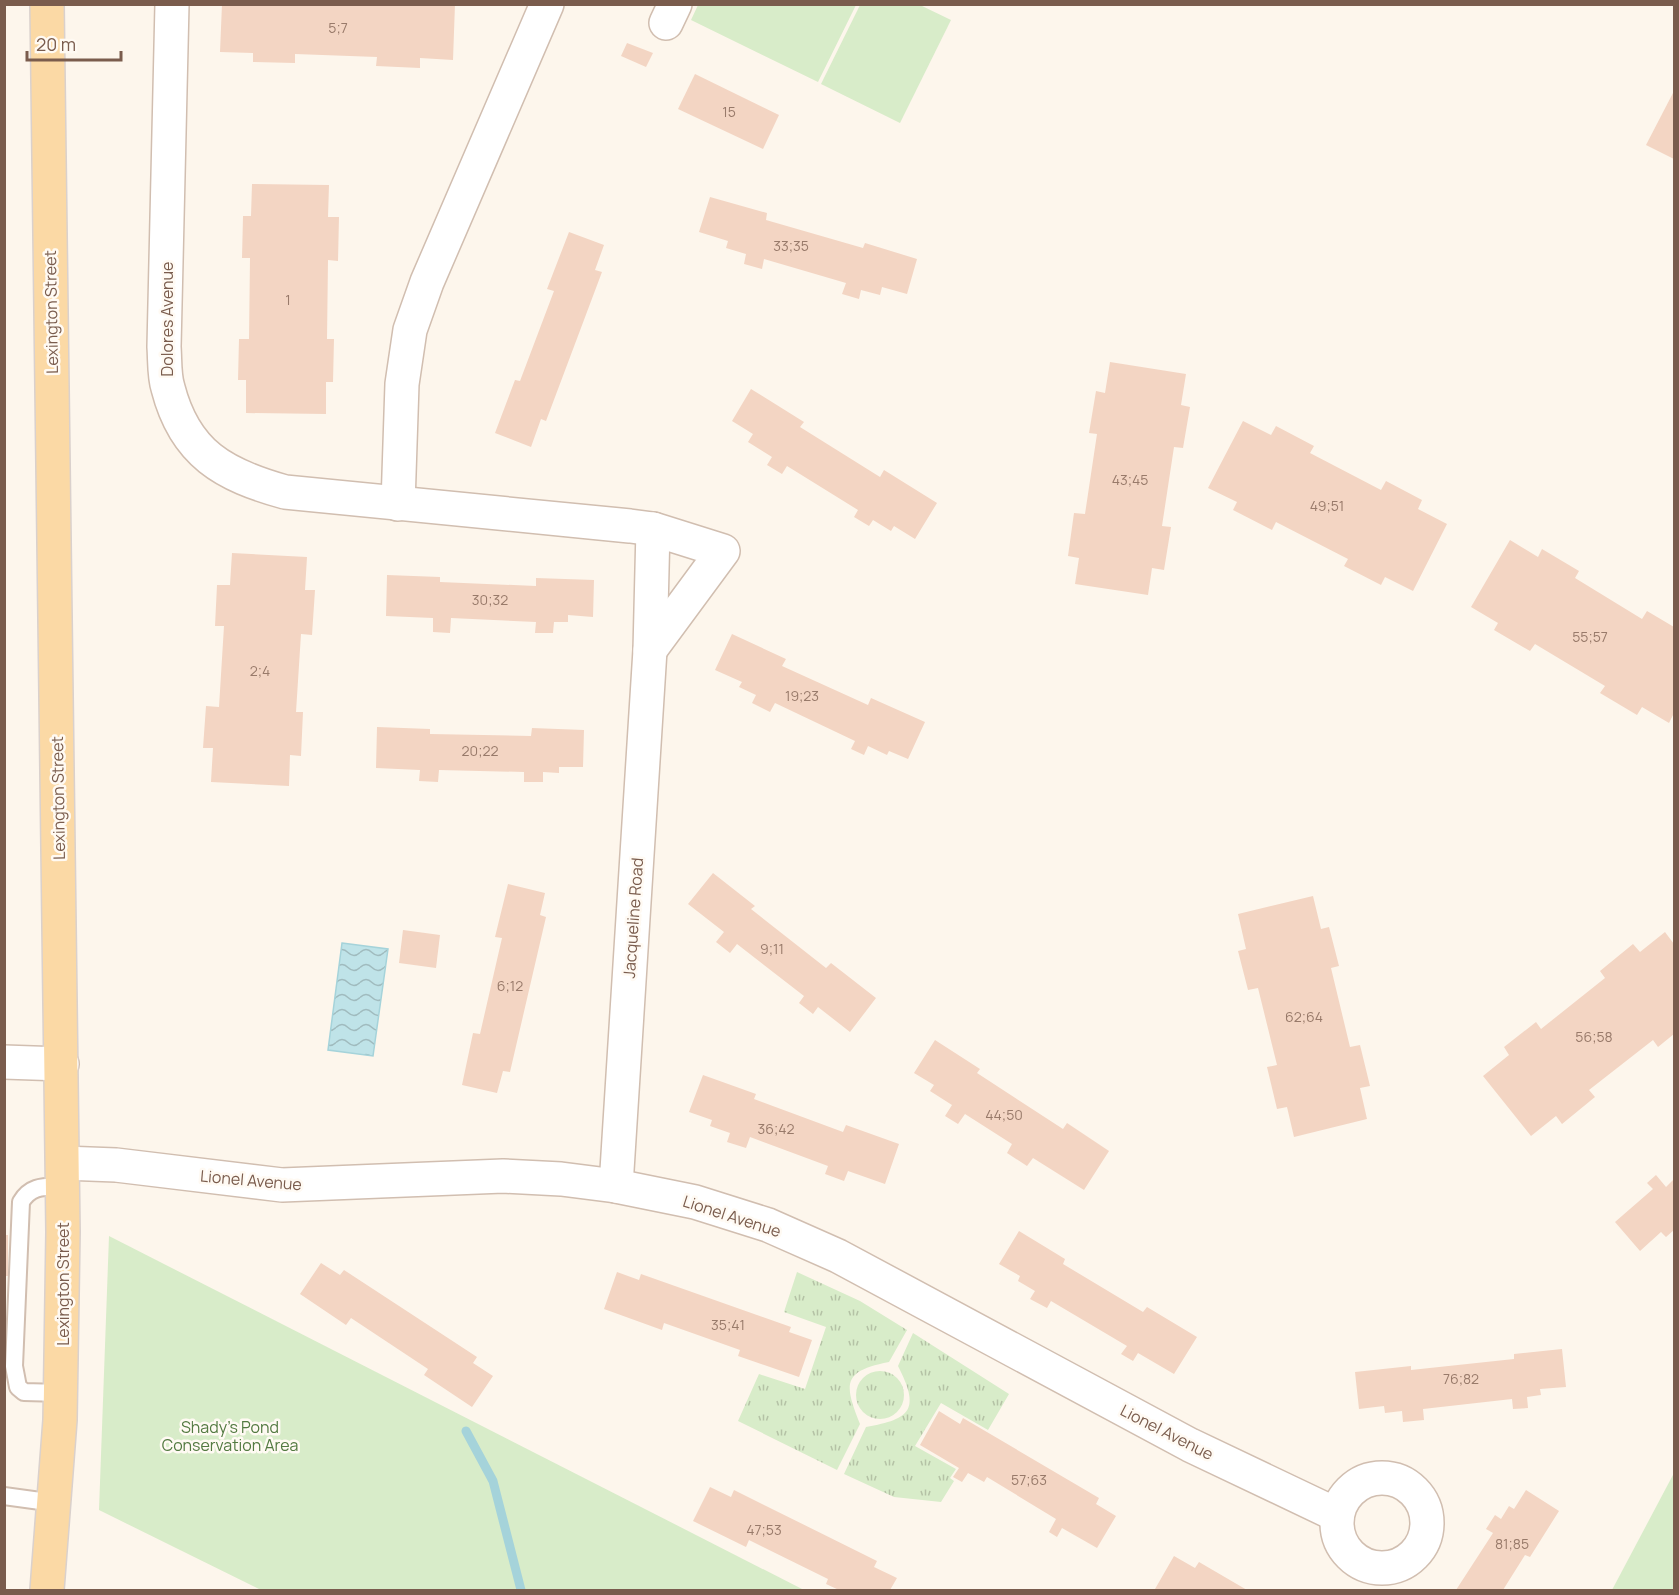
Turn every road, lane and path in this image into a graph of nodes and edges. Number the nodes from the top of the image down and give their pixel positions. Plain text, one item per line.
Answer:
1 (47, 4) edge
2 (172, 4) edge
3 (547, 4) edge
4 (398, 504) junction
5 (653, 529) junction
6 (650, 650) junction
7 (4, 1062) edge
8 (62, 1064) junction
9 (63, 1174) junction
10 (616, 1186) junction
11 (61, 1394) junction
12 (4, 1496) edge
13 (55, 1503) junction
14 (1337, 1515) dead end
15 (47, 1590) edge

1 - 8 main road, Lexington Street
2 - 4 street, Dolores Avenue
3 - 4 street
4 - 5 street, Dolores Avenue
5 - 6 street, Jacqueline Road
5 - 6 street, Dolores Avenue
6 - 10 street, Jacqueline Road
7 - 8 street
8 - 9 main road, Lexington Street
9 - 10 street, Lionel Avenue
9 - 11 main road, Lexington Street
9 - 11 lane
10 - 14 street, Lionel Avenue
11 - 13 main road, Lexington Street
12 - 13 lane
13 - 15 main road, Lexington Street

